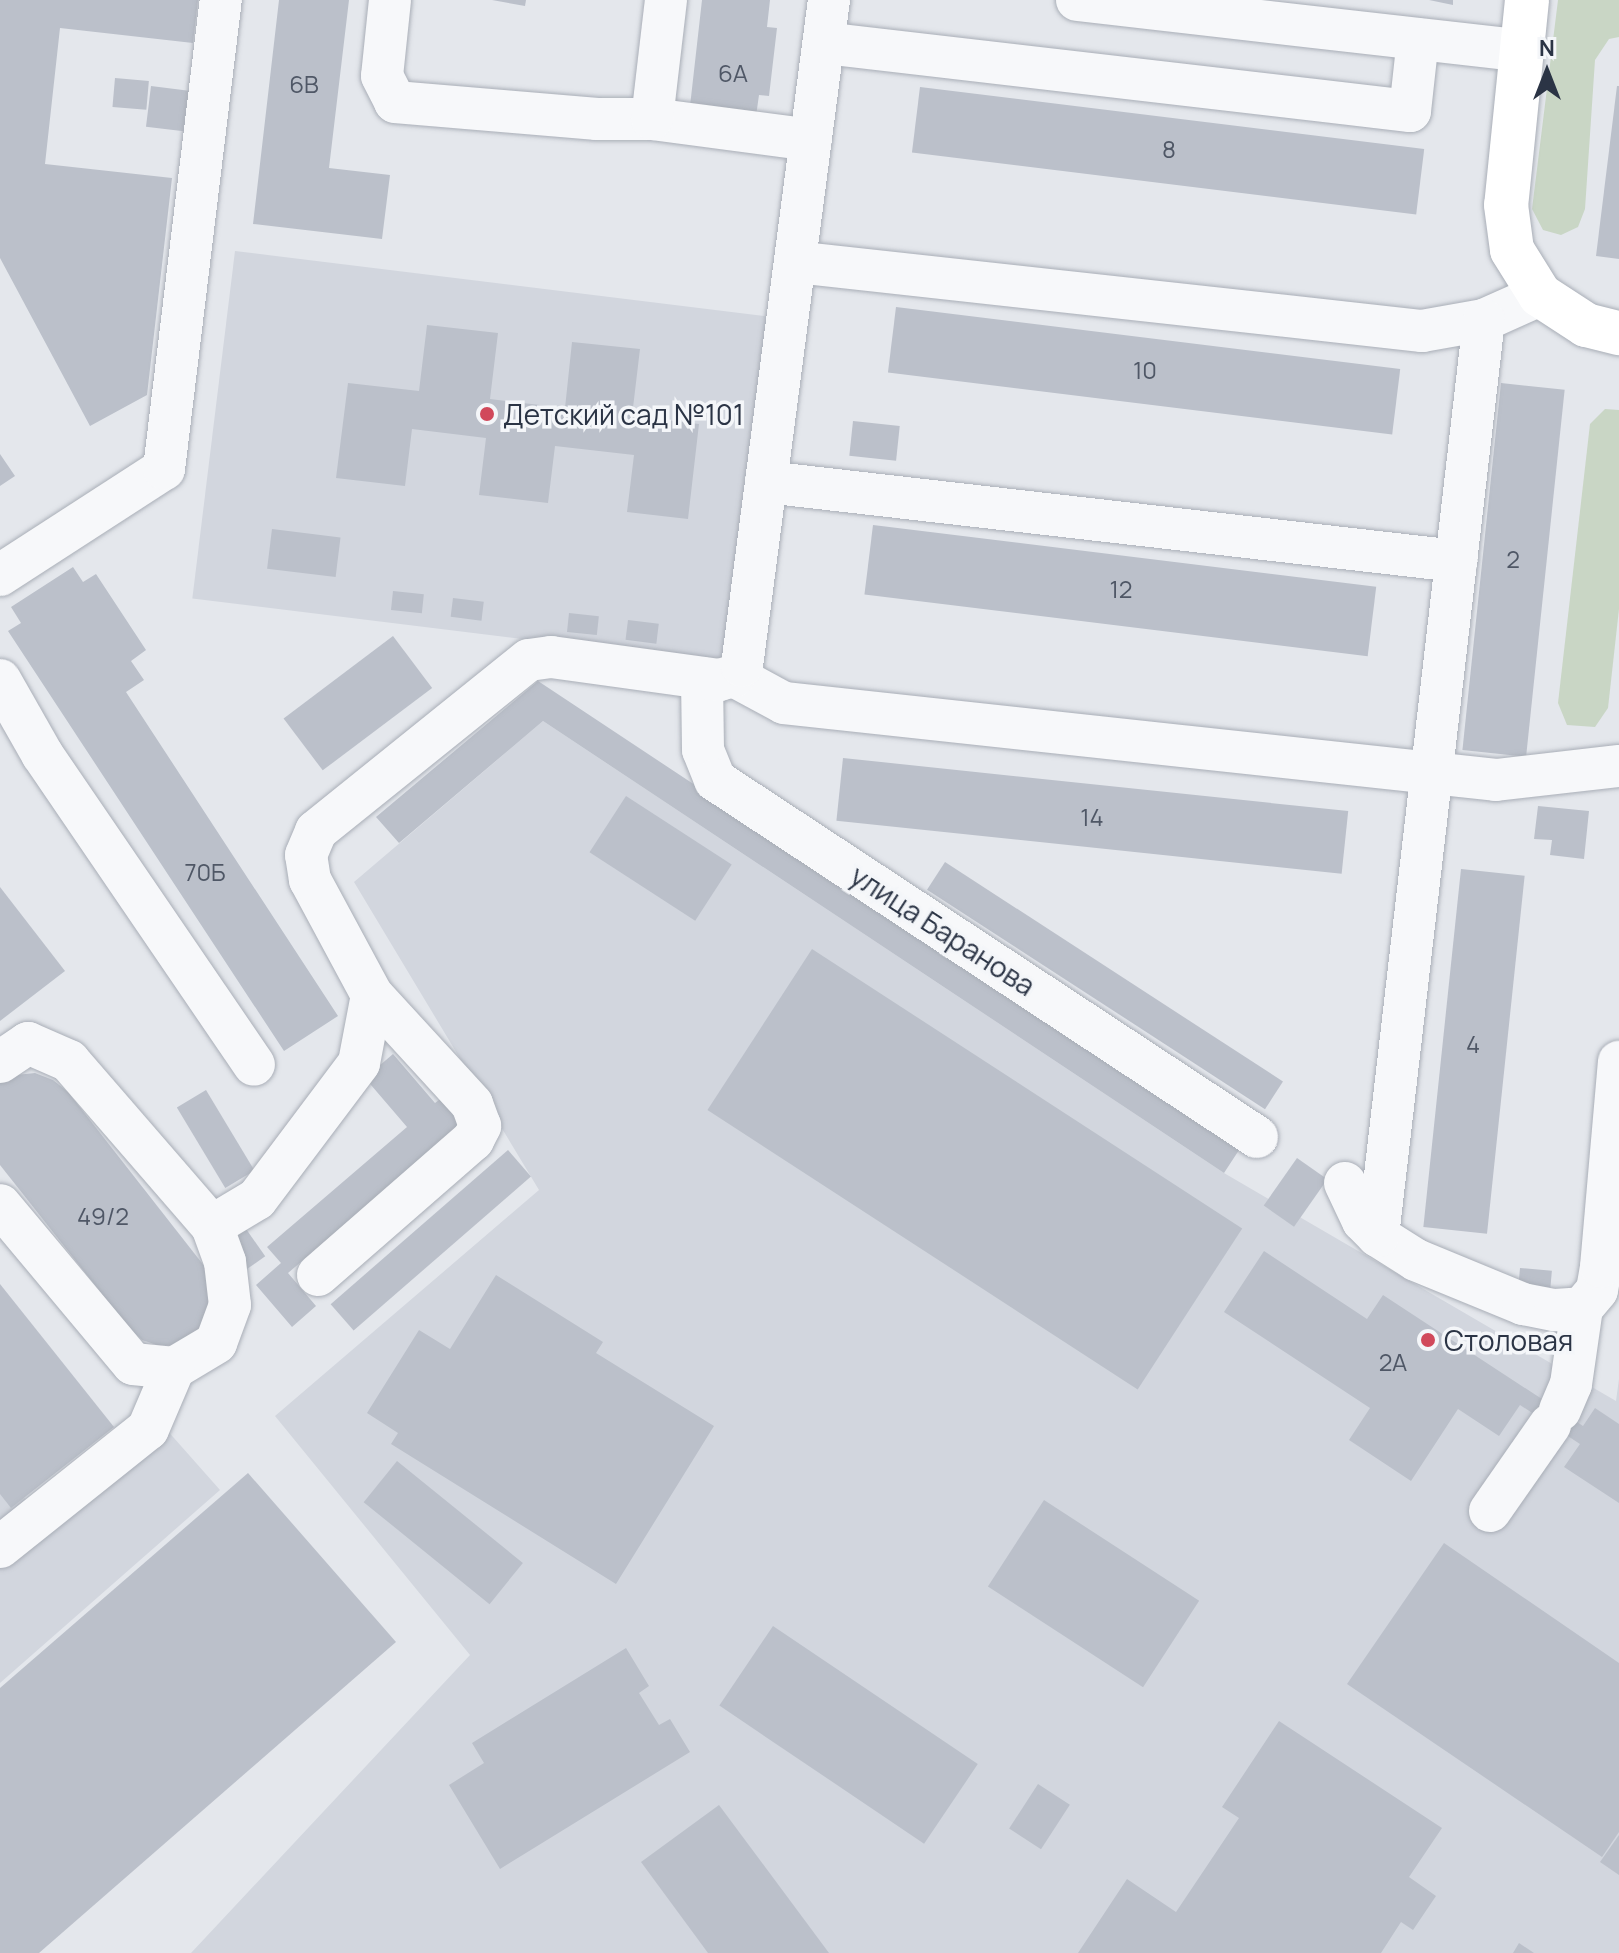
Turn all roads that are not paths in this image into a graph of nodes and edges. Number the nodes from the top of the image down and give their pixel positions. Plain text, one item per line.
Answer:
1 (221, 0) edge
2 (390, 0) edge
3 (666, 0) edge
4 (829, 0) edge
5 (1077, 0) edge
6 (1527, 0) edge
7 (1418, 39) junction
8 (824, 43) junction
9 (1522, 51) junction
10 (652, 119) junction
11 (811, 140) junction
12 (795, 262) junction
13 (1540, 295) junction
14 (1484, 320) junction
15 (1619, 333) edge
16 (766, 482) junction
17 (1456, 561) junction
18 (0, 575) edge
19 (718, 677) junction
20 (0, 680) edge
21 (1619, 766) edge
22 (1431, 773) junction
23 (372, 995) junction
24 (0, 1062) edge
25 (1619, 1062) edge
26 (254, 1065) dead end
27 (1257, 1137) dead end
28 (1345, 1183) dead end
29 (0, 1205) edge
30 (212, 1226) junction
31 (1378, 1236) junction
32 (1610, 1271) edge
33 (318, 1275) dead end
34 (1582, 1308) junction
35 (174, 1368) junction
36 (1490, 1511) dead end
37 (0, 1547) edge

1 - 18 street
2 - 10 street
3 - 10 street
4 - 8 street, улица Баранова
5 - 7 street
6 - 9 main road
7 - 8 street
7 - 9 street
8 - 11 street, улица Баранова
9 - 13 main road
10 - 11 street
11 - 12 street, улица Баранова
12 - 14 street
12 - 16 street, улица Баранова
13 - 14 street
13 - 15 main road
14 - 17 street
16 - 17 street
16 - 19 street, улица Баранова
17 - 22 street
19 - 22 street
19 - 23 street
19 - 27 street, улица Баранова
20 - 26 street
21 - 22 street
22 - 31 street
23 - 30 street
23 - 33 street
24 - 30 street
25 - 32 street
28 - 31 street
29 - 35 street
30 - 35 street
31 - 34 street
32 - 34 street
34 - 36 street
35 - 37 street

